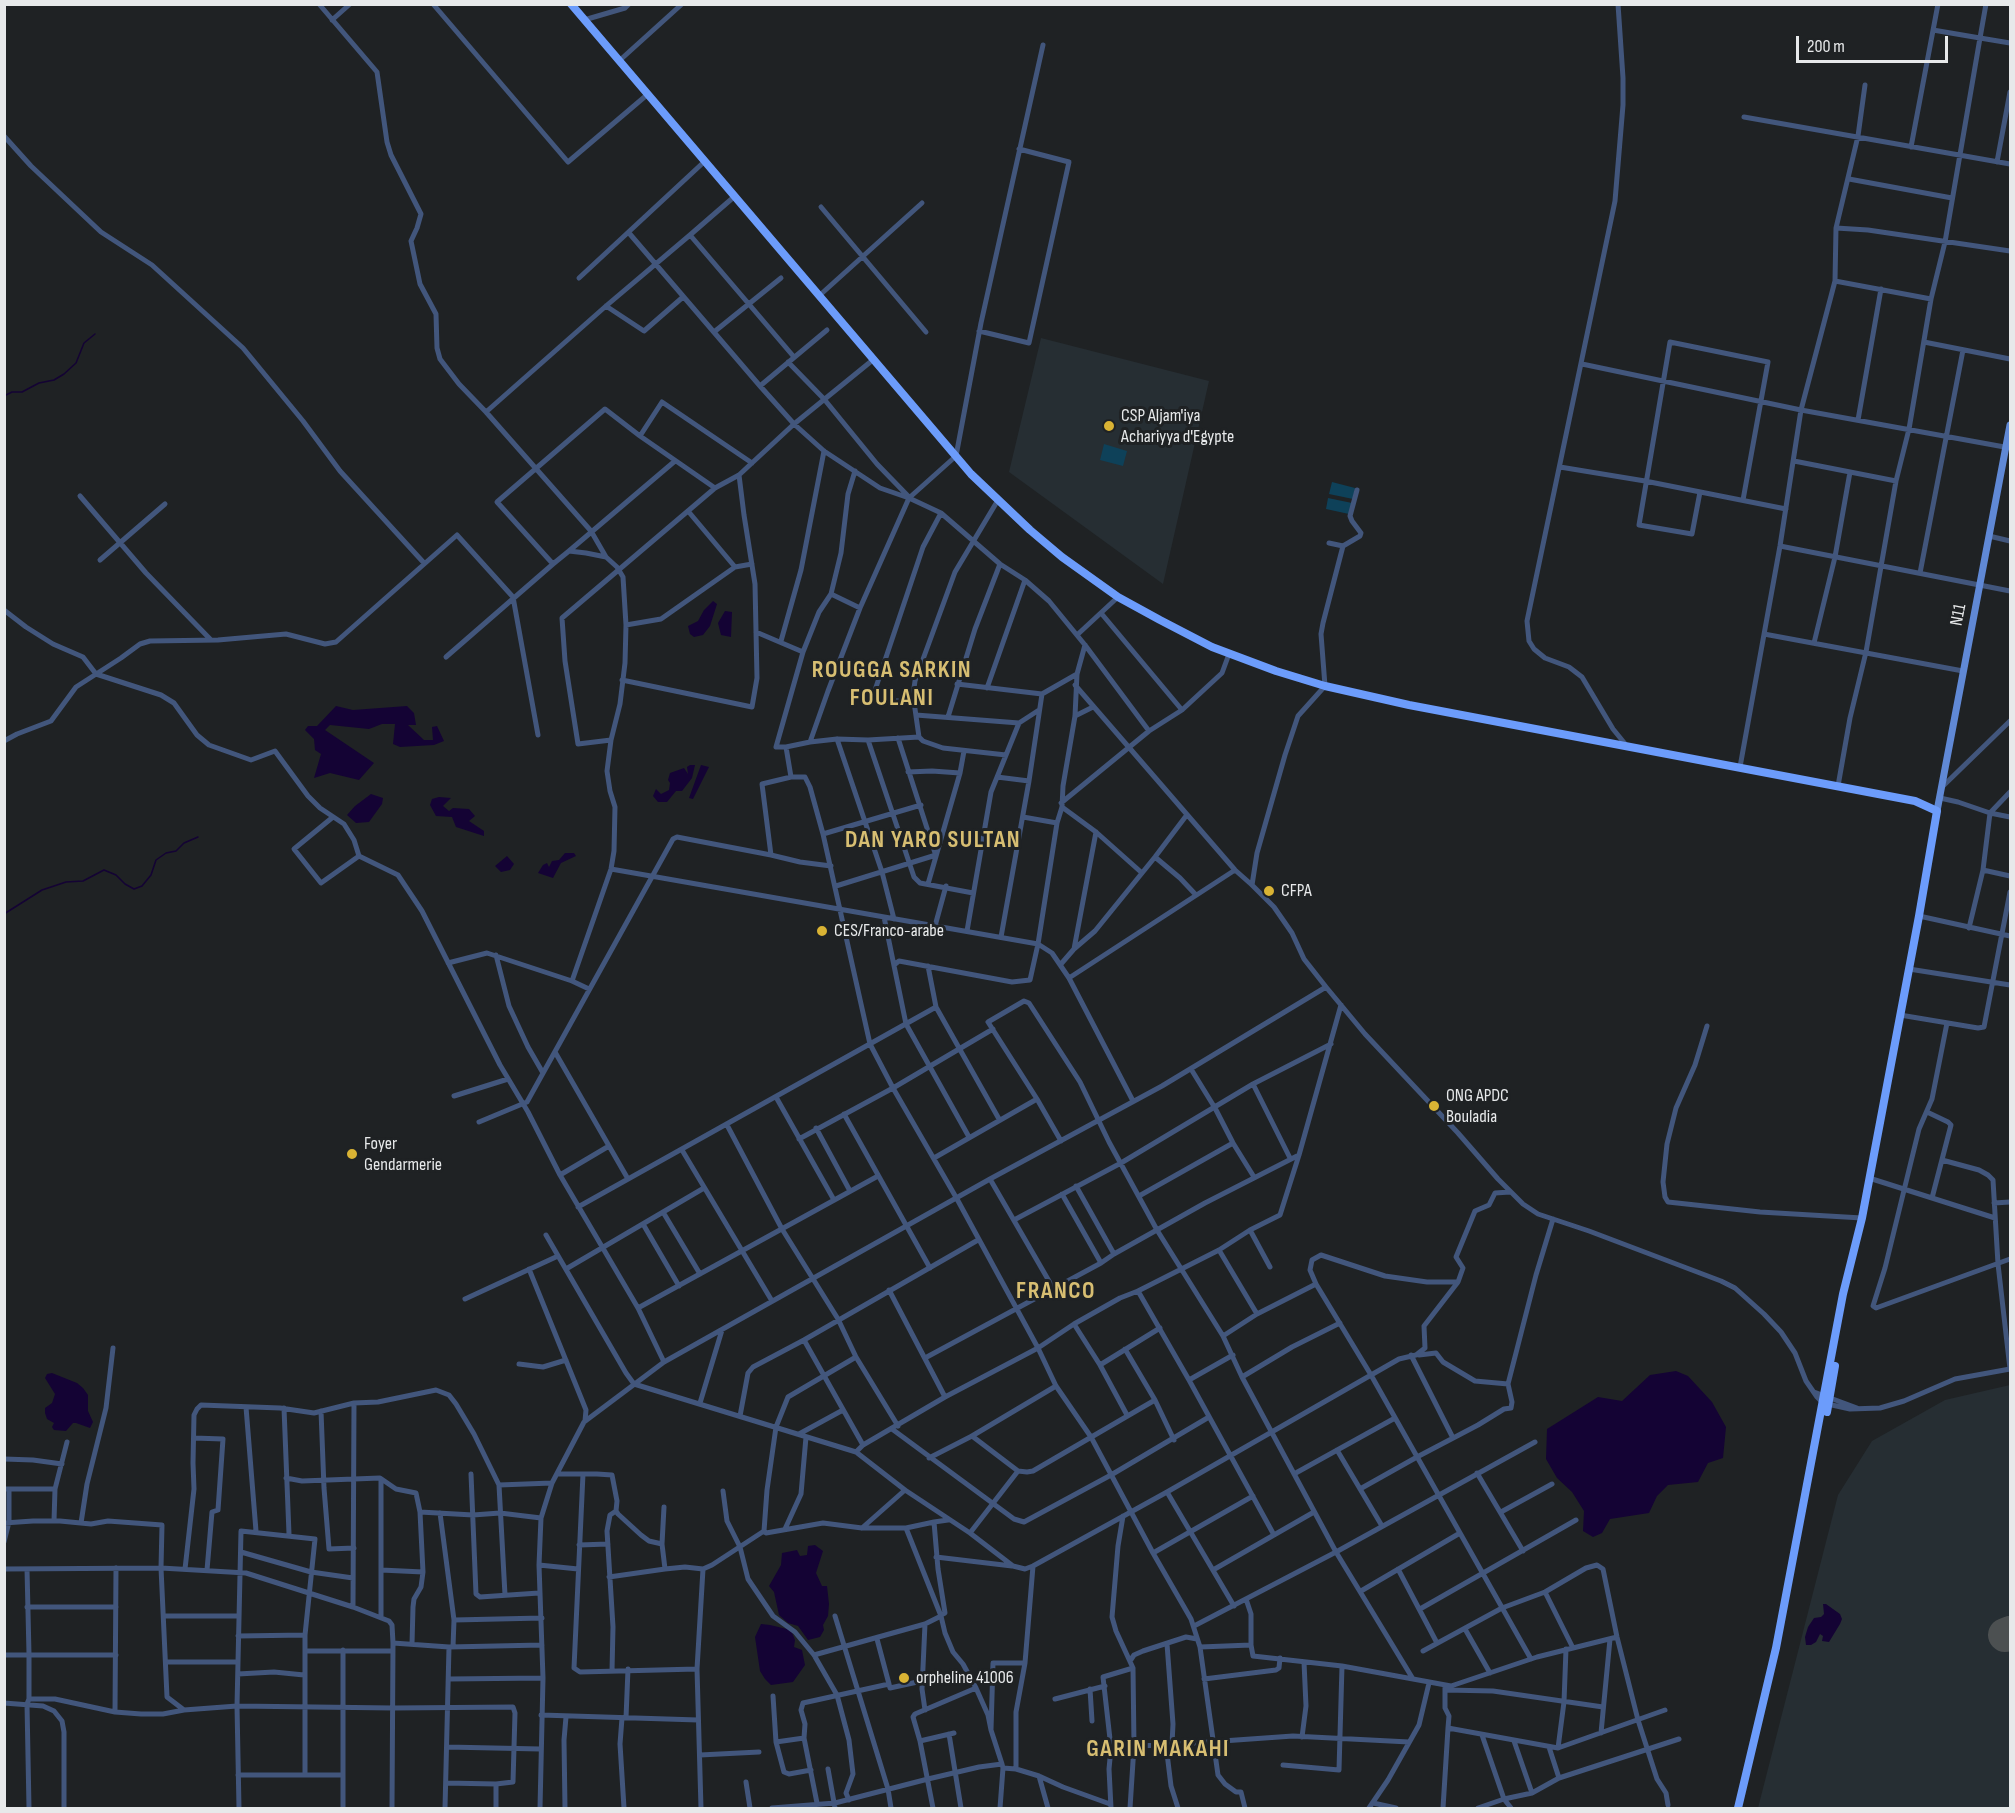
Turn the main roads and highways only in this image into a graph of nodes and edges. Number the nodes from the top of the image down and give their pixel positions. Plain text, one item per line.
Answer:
1 (571, 4) edge
2 (2010, 425) edge
3 (2008, 448) edge
4 (1937, 811) junction
5 (1827, 1400) junction
6 (1738, 1809) edge
7 (1744, 1809) edge

1 - 4 highway
2 - 3 main road, N11
3 - 4 main road, N11
4 - 5 highway
5 - 6 highway
5 - 7 highway

